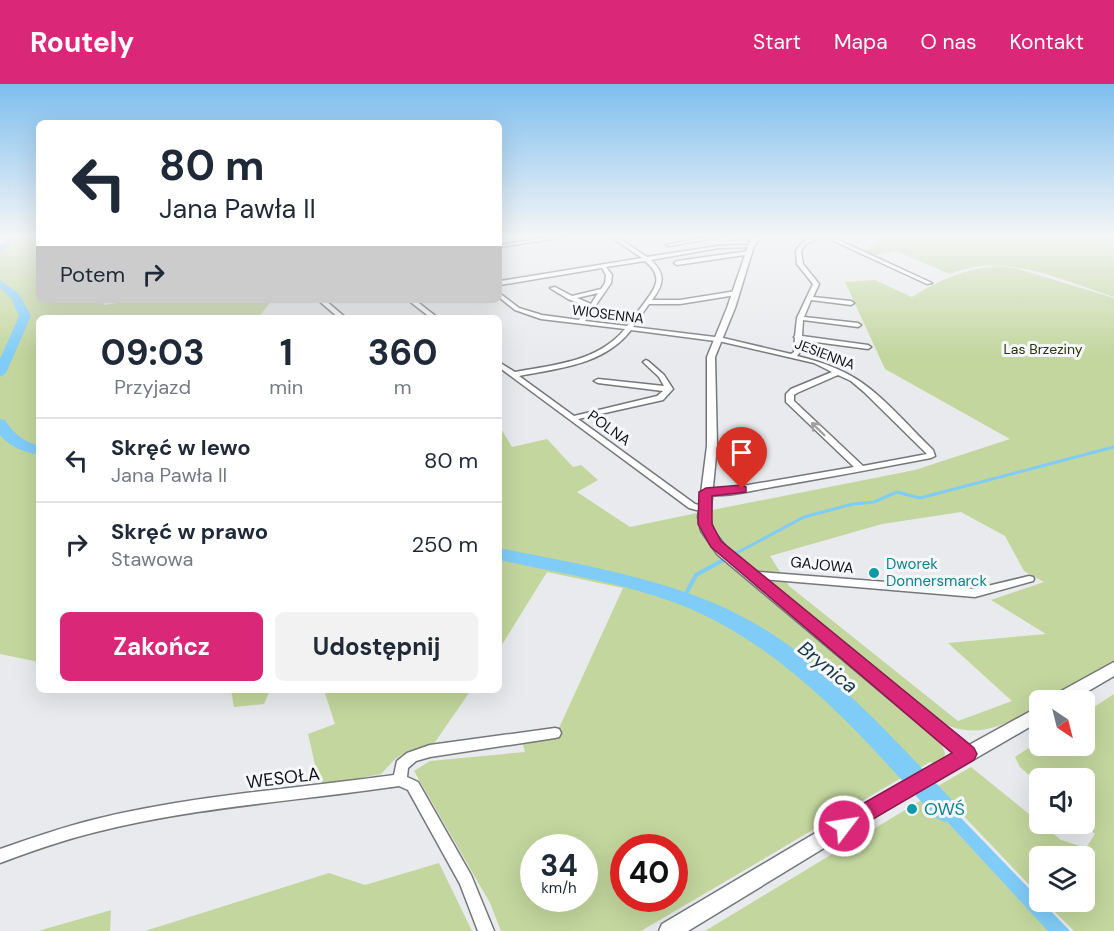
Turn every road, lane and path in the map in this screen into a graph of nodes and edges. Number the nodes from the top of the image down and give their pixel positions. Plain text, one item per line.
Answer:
1 (539, 277) edge
2 (609, 277) edge
3 (659, 277) edge
4 (742, 277) edge
5 (810, 277) edge
6 (915, 277) edge
7 (502, 283) edge
8 (929, 283) dead end
9 (553, 288) dead end
10 (601, 291) junction
11 (736, 293) junction
12 (502, 297) edge
13 (570, 298) junction
14 (809, 298) junction
15 (648, 302) junction
16 (325, 303) edge
17 (415, 303) edge
18 (851, 303) dead end
19 (592, 306) junction
20 (339, 315) edge
21 (431, 315) edge
22 (800, 318) junction
23 (581, 322) junction
24 (858, 325) dead end
25 (629, 328) junction
26 (797, 337) junction
27 (718, 339) junction
28 (868, 347) dead end
29 (794, 355) junction
30 (646, 362) dead end
31 (502, 367) edge
32 (839, 372) junction
33 (512, 375) junction
34 (598, 381) dead end
35 (669, 388) junction
36 (573, 418) junction
37 (861, 469) junction
38 (706, 492) junction
39 (704, 509) junction
40 (754, 578) junction
41 (1029, 579) dead end
42 (1114, 668) edge
43 (1077, 690) edge
44 (1029, 719) edge
45 (555, 733) dead end
46 (967, 754) junction
47 (400, 780) junction
48 (0, 856) edge
49 (486, 931) edge
50 (669, 931) edge

1 - 7 street
2 - 10 street
3 - 15 street
4 - 11 street
5 - 14 street
6 - 8 street
9 - 13 street
10 - 13 street
10 - 19 street
11 - 15 street
11 - 27 street
12 - 23 street, WIOSENNA
13 - 19 street
14 - 18 street
14 - 22 street
15 - 25 street
16 - 20 street
17 - 21 street
19 - 23 street
22 - 24 street
22 - 26 street
23 - 25 street, WIOSENNA
25 - 27 street, WIOSENNA
25 - 33 street
26 - 28 street
26 - 29 street
27 - 29 street, JESIENNA
27 - 38 street
29 - 32 street, JESIENNA
30 - 35 street
31 - 33 street, POLNA
37 -> 32 street
32 - 37 street, JESIENNA
33 - 36 street, POLNA
34 - 35 street
35 - 36 street
36 - 39 street, POLNA
37 - 38 street
38 - 39 street
39 - 40 street
40 - 41 street, GAJOWA
40 - 46 street
42 - 43 street
44 - 46 street
45 - 47 street
46 - 50 street
47 - 48 street, WESOŁA
47 - 49 street

